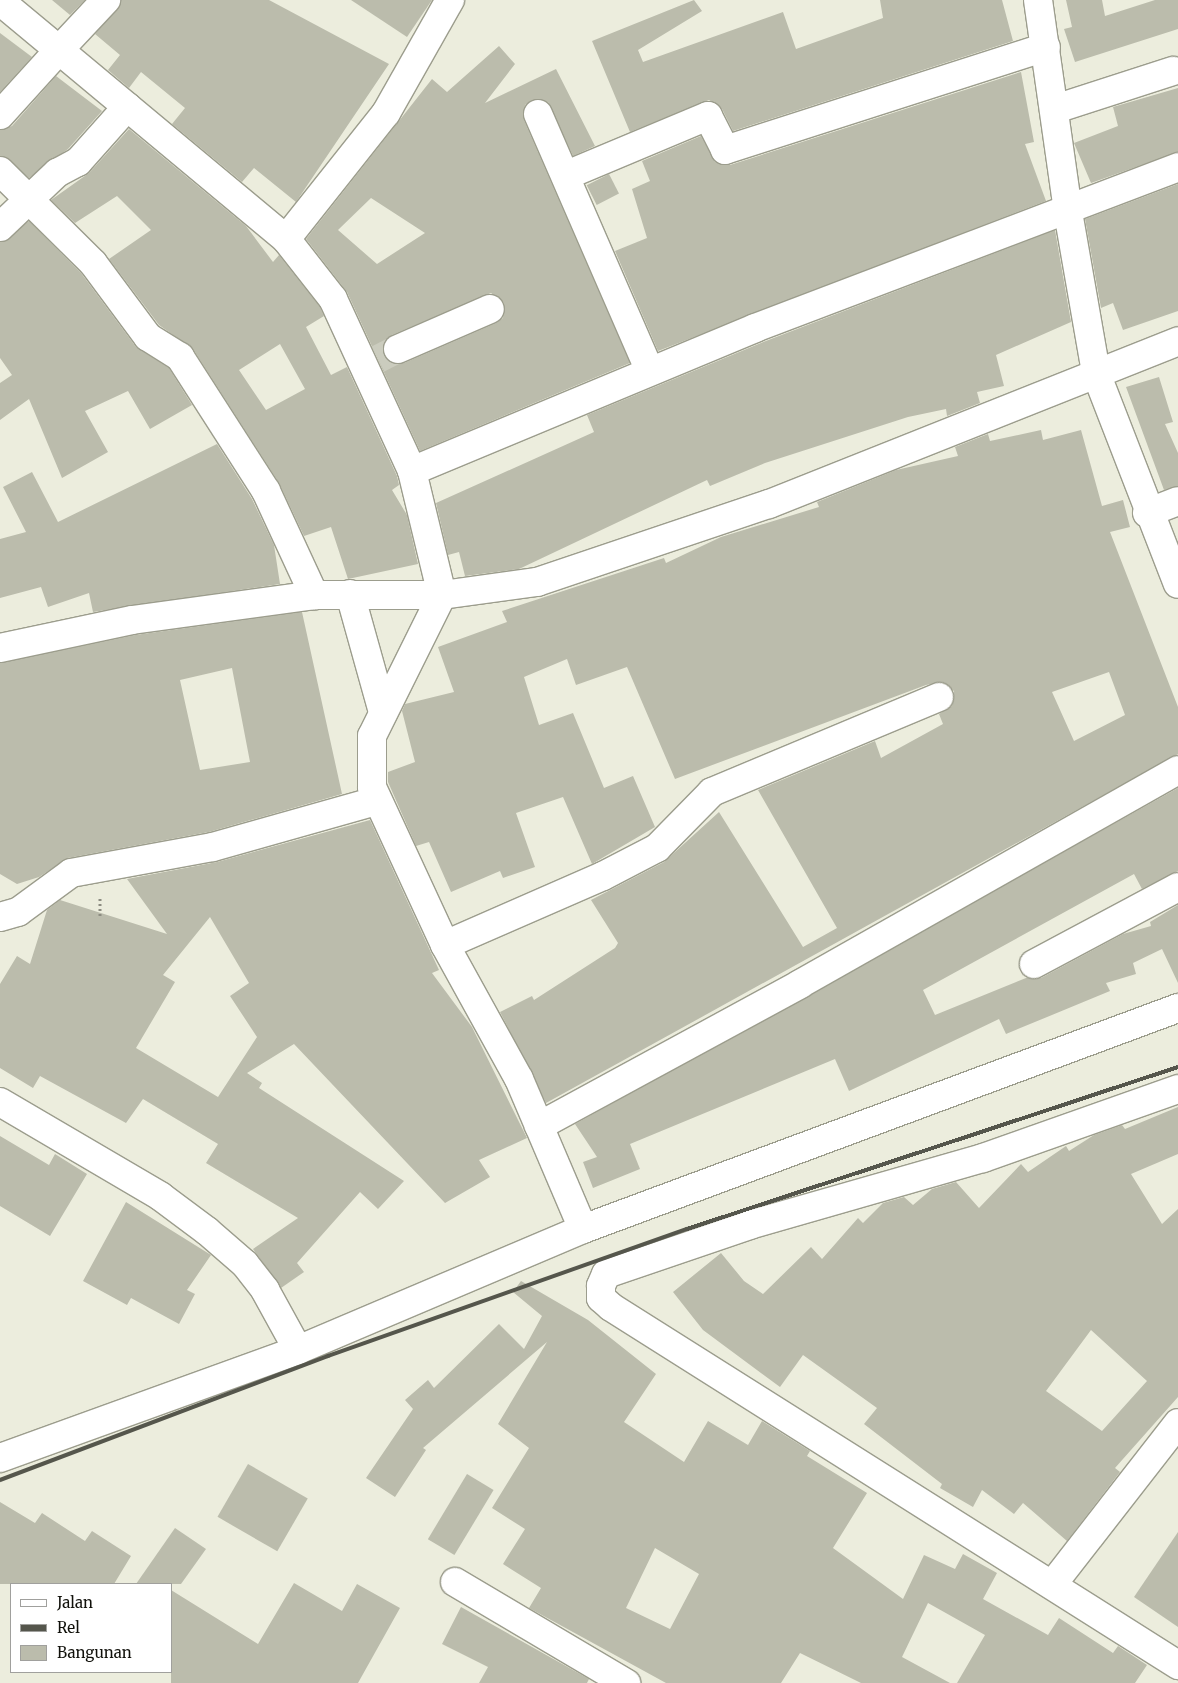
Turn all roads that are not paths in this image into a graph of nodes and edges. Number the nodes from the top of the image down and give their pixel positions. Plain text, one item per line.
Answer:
1 (106, 0) edge
2 (450, 0) edge
3 (1038, 0) edge
4 (0, 1) edge
5 (1046, 47) junction
6 (59, 50) junction
7 (1173, 71) dead end
8 (127, 107) junction
9 (1055, 109) junction
10 (538, 114) dead end
11 (0, 115) edge
12 (1178, 167) edge
13 (0, 171) edge
14 (567, 175) junction
15 (30, 198) junction
16 (1068, 212) junction
17 (0, 227) edge
18 (286, 239) junction
19 (490, 310) dead end
20 (1178, 341) edge
21 (380, 358) junction
22 (650, 371) junction
23 (1096, 373) junction
24 (412, 471) junction
25 (1178, 501) edge
26 (1147, 513) junction
27 (1178, 584) edge
28 (350, 594) junction
29 (314, 595) junction
30 (442, 595) junction
31 (0, 648) edge
32 (939, 697) dead end
33 (383, 712) junction
34 (1178, 770) edge
35 (376, 801) junction
36 (1178, 886) edge
37 (0, 917) edge
38 (445, 945) junction
39 (1034, 964) dead end
40 (1178, 1008) edge
41 (1178, 1089) edge
42 (0, 1102) edge
43 (539, 1126) junction
44 (583, 1229) junction
45 (298, 1350) junction
46 (1178, 1423) edge
47 (0, 1458) edge
48 (455, 1582) dead end
49 (1052, 1585) junction
50 (1178, 1665) edge
51 (626, 1683) edge

1 - 6 street
2 - 18 street
3 - 5 street
4 - 6 street
5 - 9 street
5 - 14 street
6 - 8 street
6 - 11 street
7 - 9 street
8 - 15 street
8 - 18 street
9 - 16 street
10 - 14 street
12 - 16 street
13 - 15 street
14 - 22 street
15 - 17 street
15 - 29 street
16 - 22 street
16 - 23 street
18 - 21 street
19 - 21 street
20 - 23 street
21 - 24 street
22 - 24 street
23 - 26 street
23 - 30 street
24 - 30 street
25 - 26 street
26 - 27 street
28 - 29 street
28 - 30 street
28 - 33 street
29 - 31 street
30 - 33 street
32 - 38 street
33 - 35 street
34 - 43 street
35 - 37 street
35 - 38 street
36 - 39 street
38 - 43 street
40 - 44 street
41 - 49 street
42 - 45 street
43 - 44 street
44 - 45 street
45 - 47 street
46 - 49 street
48 - 51 street
49 - 50 street

